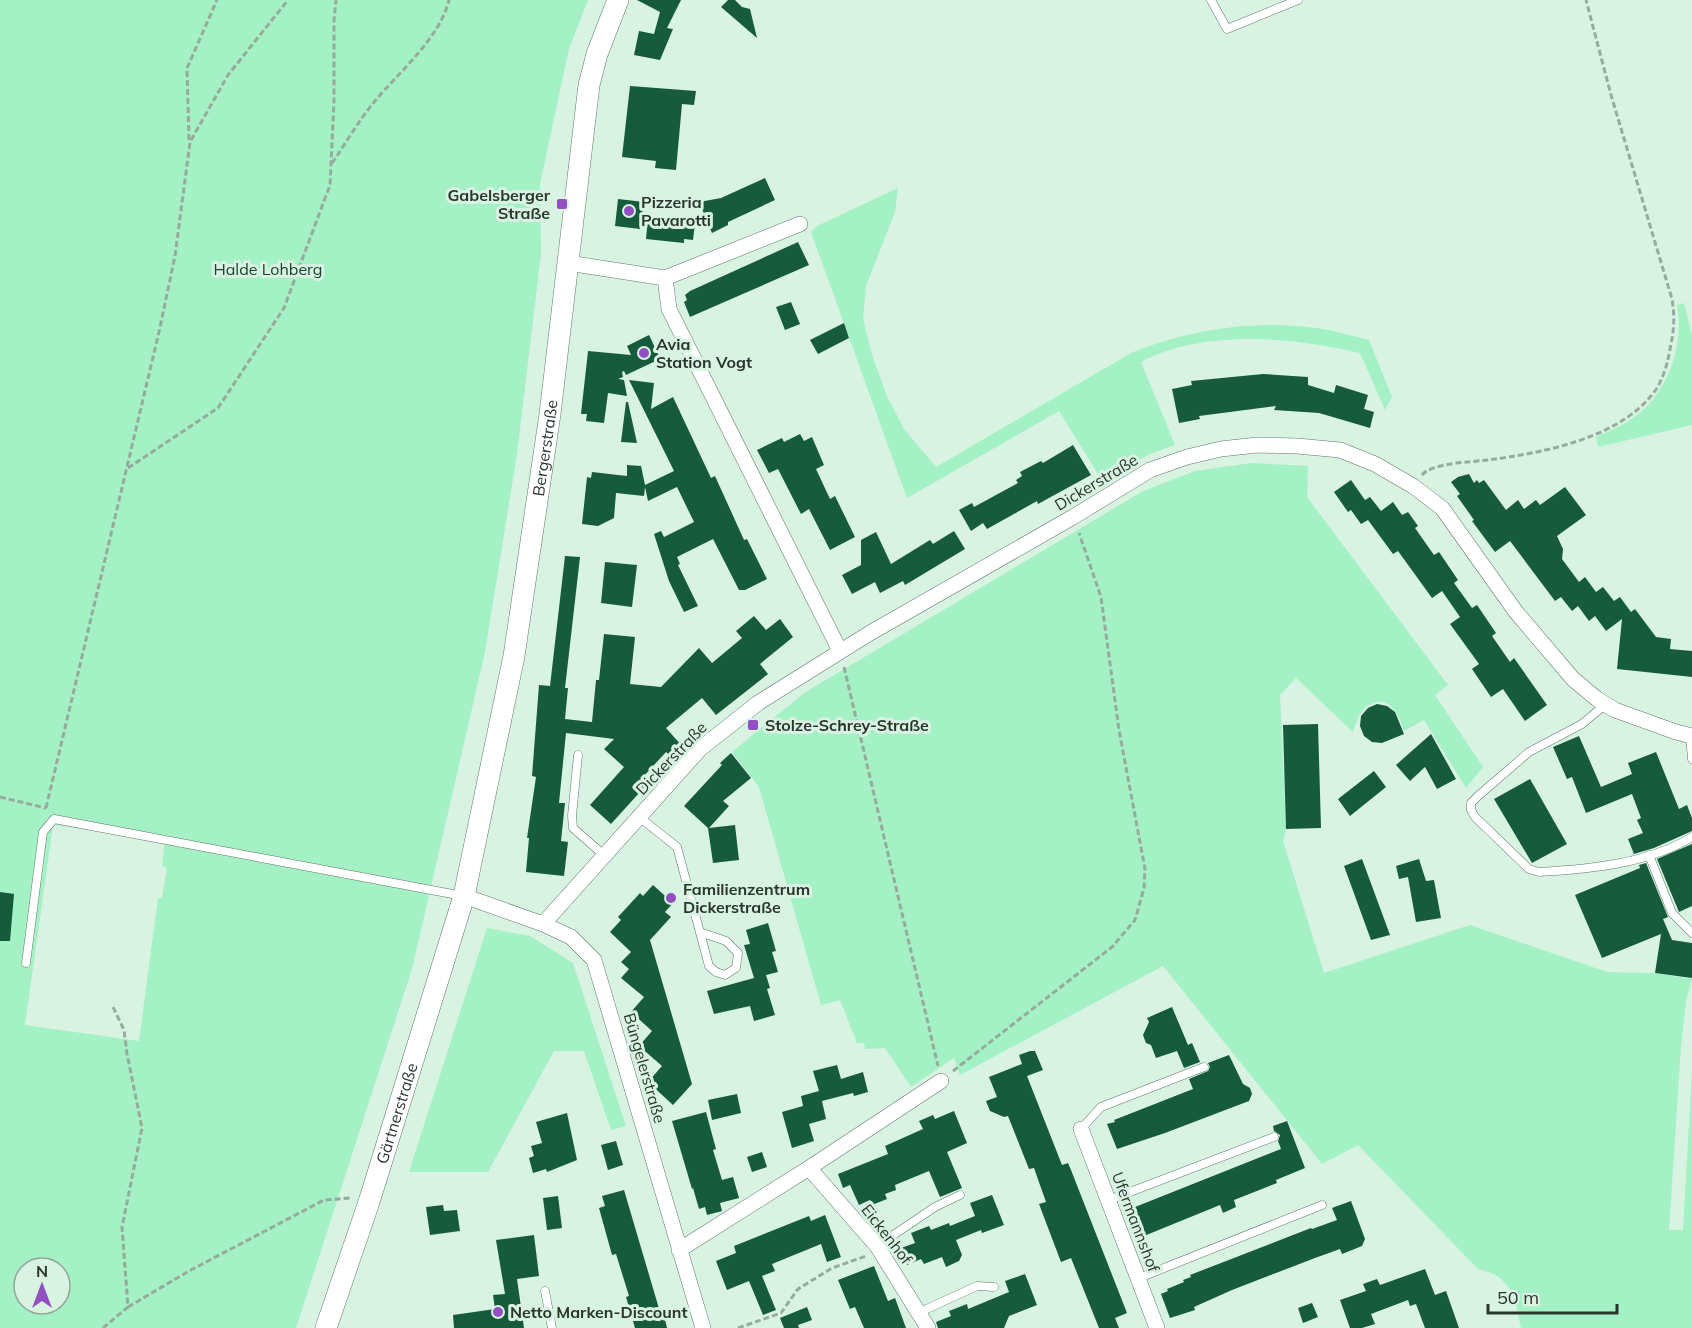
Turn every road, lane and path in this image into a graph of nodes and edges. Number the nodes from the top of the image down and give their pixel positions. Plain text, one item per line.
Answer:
1 (217, 0) edge
2 (288, 0) edge
3 (336, 0) edge
4 (449, 0) edge
5 (618, 0) edge
6 (1211, 0) edge
7 (1298, 0) edge
8 (1586, 0) edge
9 (189, 142) junction
10 (331, 165) junction
11 (800, 224) dead end
12 (568, 263) junction
13 (664, 278) junction
14 (126, 469) junction
15 (1413, 486) junction
16 (1073, 517) junction
17 (840, 651) junction
18 (1606, 704) junction
19 (1691, 736) edge
20 (578, 755) dead end
21 (1692, 759) edge
22 (0, 798) edge
23 (639, 817) junction
24 (1692, 837) edge
25 (1649, 855) junction
26 (605, 856) junction
27 (464, 896) junction
28 (543, 924) junction
29 (700, 932) junction
30 (1692, 933) edge
31 (26, 963) dead end
32 (113, 1007) dead end
33 (1204, 1067) dead end
34 (941, 1081) junction
35 (1081, 1129) joint
36 (1274, 1137) dead end
37 (809, 1168) junction
38 (960, 1195) dead end
39 (1109, 1200) junction
40 (369, 1202) junction
41 (1322, 1205) dead end
42 (878, 1248) junction
43 (679, 1250) junction
44 (1139, 1278) junction
45 (994, 1287) dead end
46 (545, 1291) dead end
47 (128, 1307) junction
48 (920, 1312) junction
49 (103, 1328) edge
50 (326, 1328) edge
51 (552, 1328) edge
52 (703, 1328) edge
53 (738, 1328) edge
54 (928, 1328) edge
55 (1157, 1328) edge

1 - 9 path
2 - 9 path
3 - 10 path
4 - 10 path
5 - 12 main road, Bergerstraße
6 - 7 lane
8 - 15 path
9 - 14 path
10 - 14 path
11 - 13 street
12 - 13 street
12 - 27 main road, Bergerstraße
13 - 17 street
14 - 22 path
15 - 16 street, Dickerstraße
15 - 18 street, Dickerstraße
16 - 17 street, Dickerstraße
16 - 34 path
17 - 23 street, Dickerstraße
17 - 34 path
18 - 19 street, Dickerstraße
18 - 25 lane
19 - 21 lane
20 - 26 lane
23 - 26 street, Dickerstraße
23 - 29 lane
24 - 25 lane
25 - 30 lane
26 - 28 street, Dickerstraße
27 - 28 street, Büngelerstraße
27 - 31 lane
27 - 40 main road, Gärtnerstraße
28 - 43 street, Büngelerstraße
29 - 29 lane
32 - 47 path
33 - 35 lane
34 - 37 street
35 - 39 street, Ufermannshof
36 - 39 lane
37 - 42 street, Eickenhof
37 - 43 street
38 - 42 lane
39 - 44 street, Ufermannshof
40 - 47 path
40 - 50 main road, Gärtnerstraße
41 - 44 lane
42 - 48 street, Eickenhof
42 - 53 path
43 - 52 street, Büngelerstraße
44 - 55 street, Ufermannshof
45 - 48 lane
46 - 51 lane
47 - 49 path
48 - 54 street, Eickenhof

